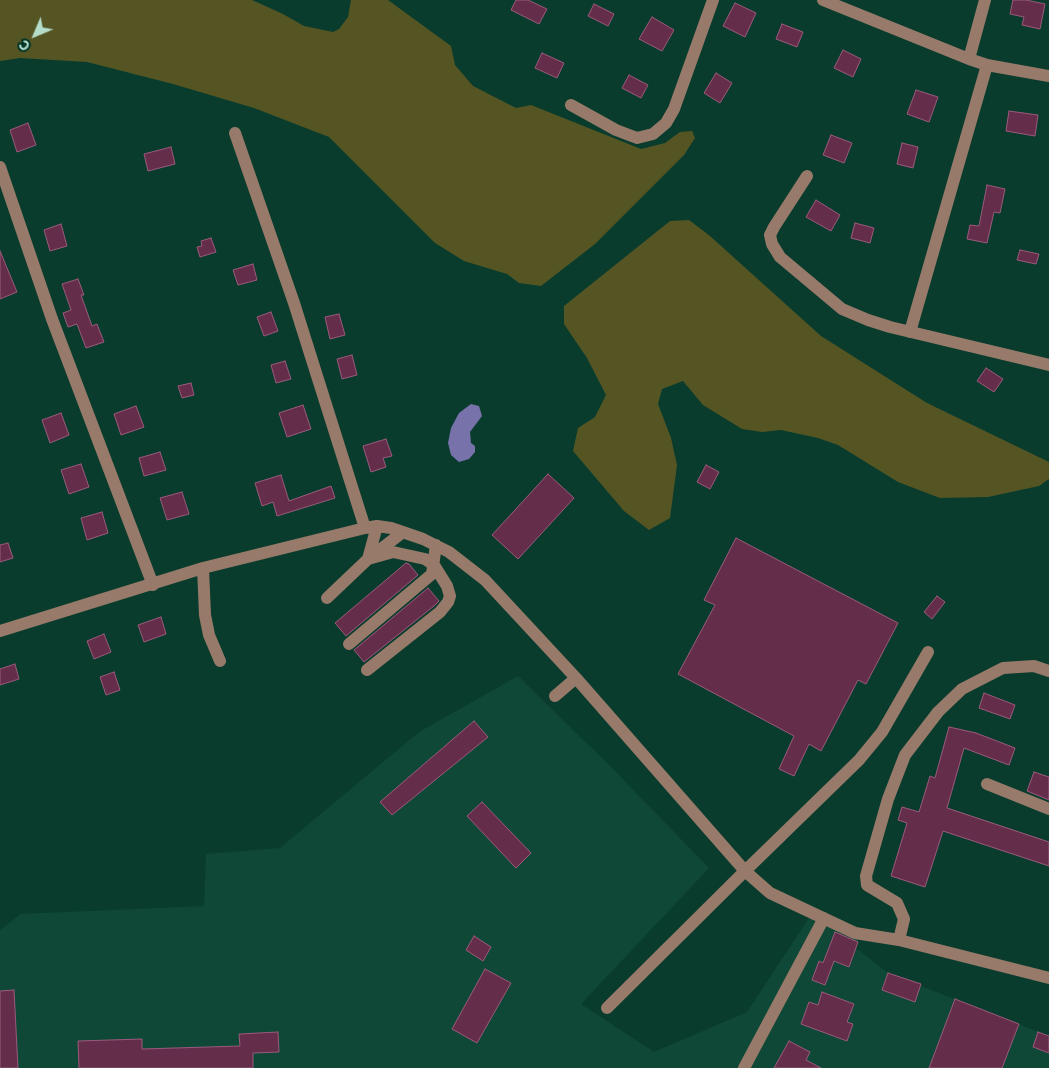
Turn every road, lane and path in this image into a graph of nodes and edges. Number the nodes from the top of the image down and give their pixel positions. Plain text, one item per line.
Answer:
1 (713, 0) edge
2 (823, 0) edge
3 (985, 0) edge
4 (969, 59) junction
5 (987, 65) junction
6 (1049, 76) edge
7 (571, 105) dead end
8 (235, 133) dead end
9 (0, 167) edge
10 (807, 176) dead end
11 (910, 332) junction
12 (1049, 365) edge
13 (371, 527) junction
14 (403, 532) junction
15 (436, 545) junction
16 (368, 559) junction
17 (434, 565) junction
18 (203, 568) junction
19 (153, 584) junction
20 (328, 598) dead end
21 (0, 631) edge
22 (349, 644) dead end
23 (928, 652) dead end
24 (220, 661) dead end
25 (367, 670) dead end
26 (1049, 671) edge
27 (576, 678) junction
28 (555, 696) dead end
29 (986, 784) dead end
30 (1049, 809) edge
31 (745, 871) junction
32 (824, 918) junction
33 (899, 940) junction
34 (1049, 978) edge
35 (607, 1008) dead end
36 (744, 1068) edge

1 - 7 street
2 - 4 street
3 - 4 street
4 - 5 street
5 - 6 street
5 - 11 street
8 - 13 street
9 - 19 street
10 - 11 street
11 - 12 street
13 - 14 street
13 - 16 street
13 - 18 street
14 - 15 street
14 - 16 street
15 - 17 street
15 - 27 street
16 - 17 street
16 - 20 street
17 - 22 street
17 - 25 street
18 - 19 street
18 - 24 street
19 - 21 street
23 - 31 street
26 - 33 street
27 - 28 street
27 - 31 street
29 - 30 street
31 - 32 street
31 - 35 street
32 - 33 street
32 - 36 street
33 - 34 street

